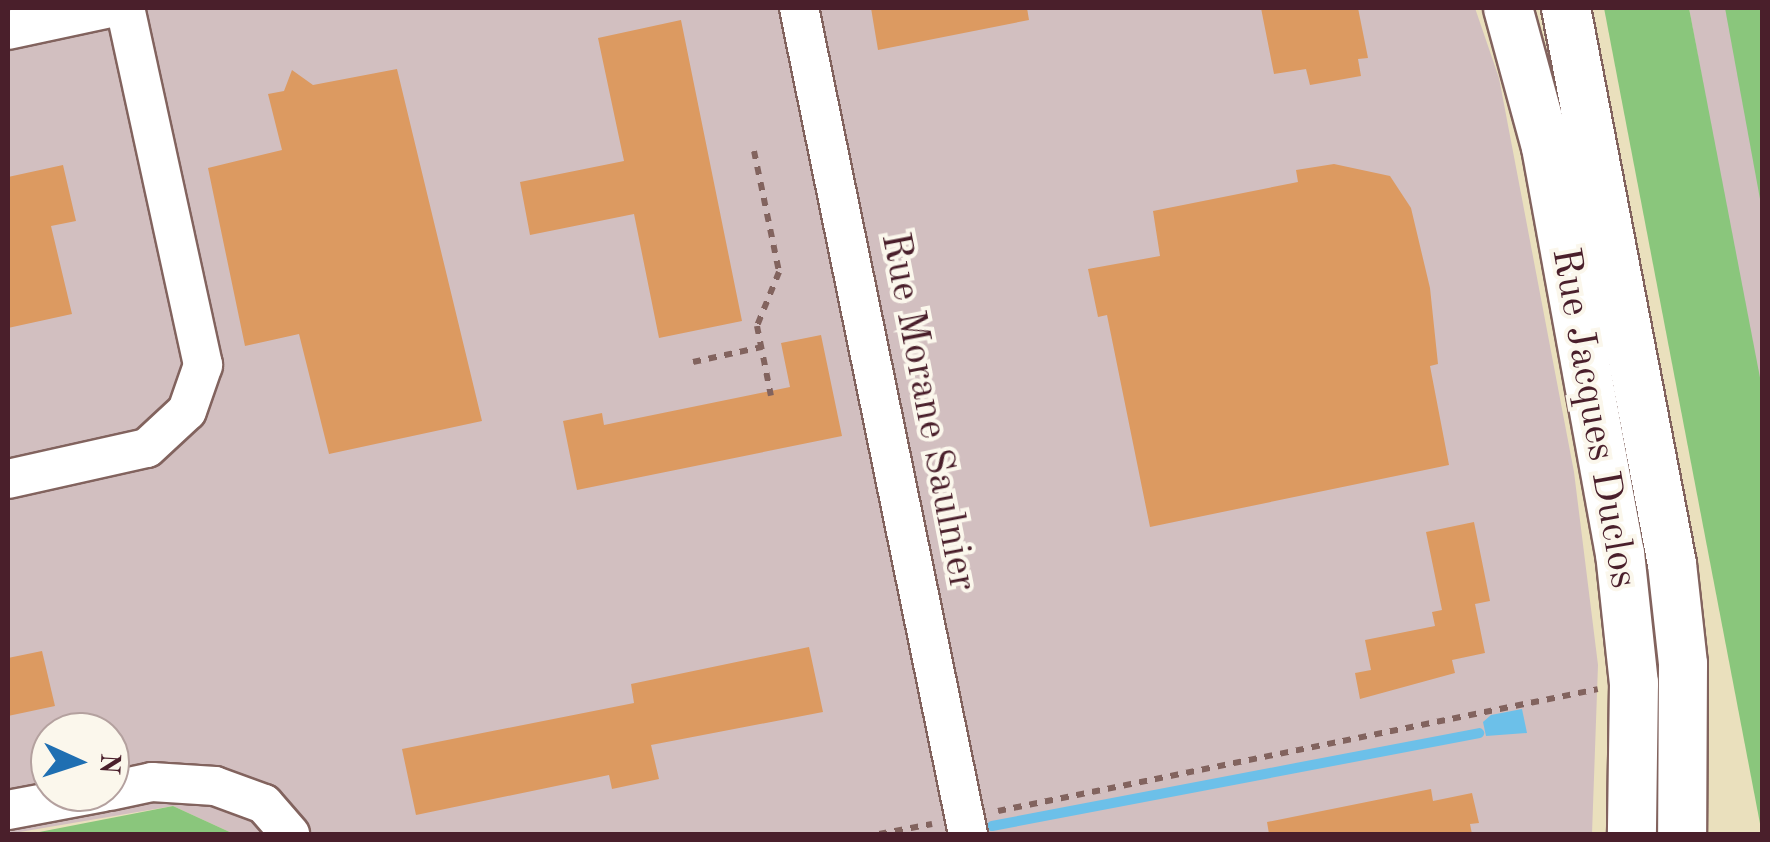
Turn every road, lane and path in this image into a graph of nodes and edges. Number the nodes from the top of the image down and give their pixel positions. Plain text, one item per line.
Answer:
1 (111, 8) edge
2 (125, 8) edge
3 (799, 8) edge
4 (1508, 8) edge
5 (1566, 8) edge
6 (8, 30) edge
7 (754, 151) dead end
8 (762, 347) junction
9 (692, 362) dead end
10 (772, 396) dead end
11 (8, 479) edge
12 (1634, 683) junction
13 (130, 786) edge
14 (966, 826) edge
15 (290, 834) edge
16 (879, 834) edge
17 (1632, 834) edge
18 (1682, 834) edge

1 - 6 street
2 - 11 street
3 - 14 street, Rue Morane Saulnier
4 - 12 main road, Rue Jacques Duclos
5 - 18 main road, Rue Jacques Duclos
7 - 8 path
8 - 9 path
8 - 10 path
12 - 14 path
12 - 17 main road, Rue Jacques Duclos
13 - 15 street
14 - 16 path

